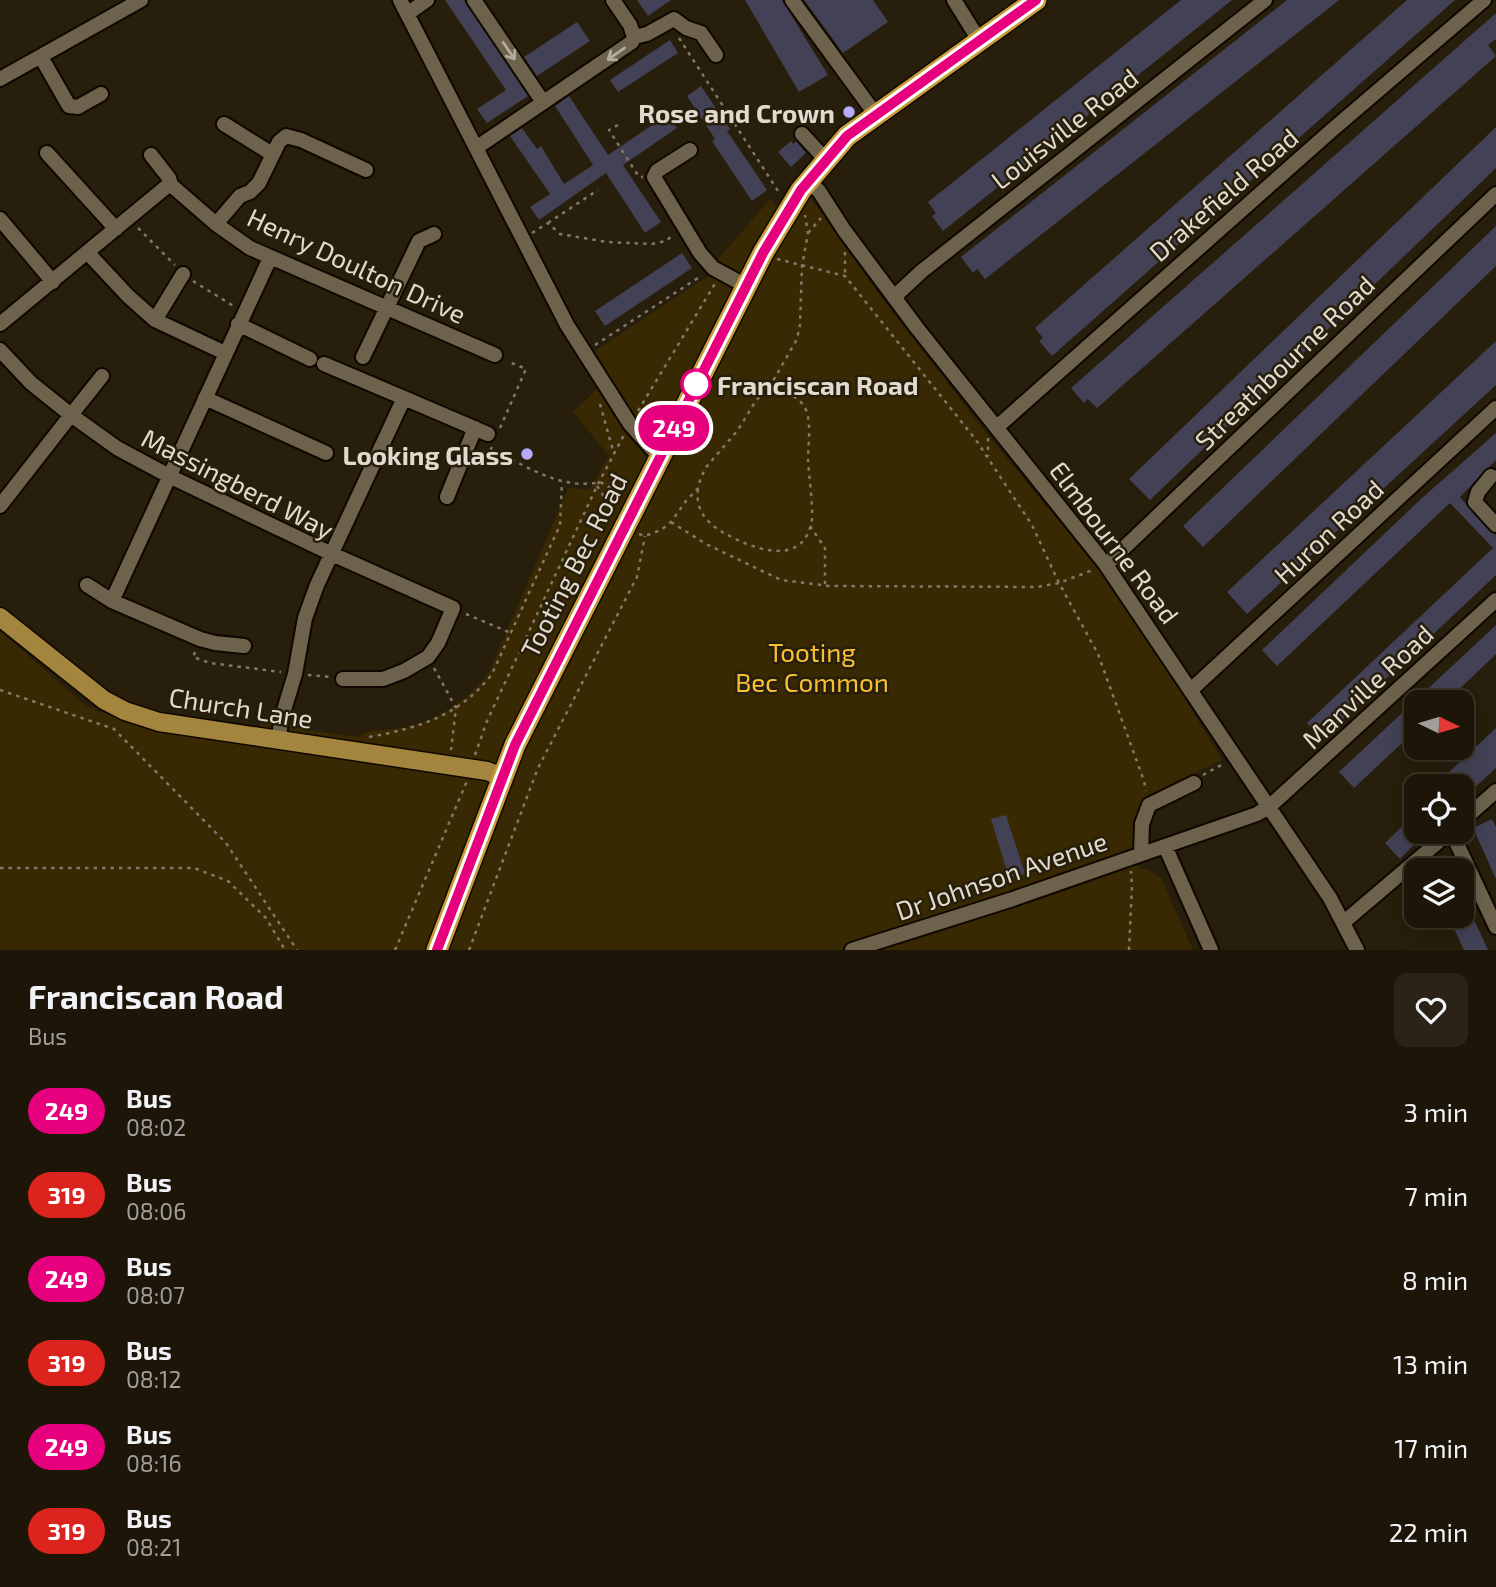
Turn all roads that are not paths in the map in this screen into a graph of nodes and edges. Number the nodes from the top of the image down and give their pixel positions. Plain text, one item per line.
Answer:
1 (141, 0) edge
2 (427, 0) edge
3 (474, 0) edge
4 (613, 0) edge
5 (792, 0) edge
6 (954, 0) edge
7 (1036, 0) edge
8 (1265, 0) edge
9 (1484, 0) edge
10 (404, 7) edge
11 (634, 37) junction
12 (979, 40) junction
13 (716, 55) dead end
14 (41, 57) junction
15 (0, 79) edge
16 (101, 94) dead end
17 (543, 103) junction
18 (876, 115) junction
19 (224, 124) dead end
20 (802, 134) dead end
21 (476, 148) junction
22 (690, 150) dead end
23 (47, 153) dead end
24 (272, 154) junction
25 (151, 155) dead end
26 (826, 160) junction
27 (366, 170) dead end
28 (808, 181) junction
29 (171, 186) junction
30 (1496, 194) edge
31 (0, 219) edge
32 (216, 225) junction
33 (116, 229) junction
34 (434, 234) dead end
35 (87, 252) junction
36 (270, 258) junction
37 (183, 274) dead end
38 (53, 282) junction
39 (746, 286) junction
40 (894, 297) junction
41 (386, 306) junction
42 (155, 320) junction
43 (0, 324) edge
44 (238, 324) junction
45 (0, 350) edge
46 (225, 354) junction
47 (495, 355) road end
48 (363, 357) dead end
49 (102, 376) dead end
50 (205, 398) junction
51 (404, 398) junction
52 (1496, 408) edge
53 (71, 415) junction
54 (992, 430) junction
55 (326, 453) dead end
56 (661, 454) junction
57 (169, 476) junction
58 (1491, 476) dead end
59 (447, 496) dead end
60 (0, 506) edge
61 (1496, 525) edge
62 (332, 554) junction
63 (1106, 565) junction
64 (87, 585) dead end
65 (1496, 600) edge
66 (112, 601) junction
67 (0, 617) edge
68 (244, 646) dead end
69 (344, 679) road end
70 (1192, 689) junction
71 (279, 739) junction
72 (503, 777) junction
73 (1195, 783) road end
74 (1496, 791) edge
75 (1270, 806) junction
76 (1474, 810) edge
77 (1436, 844) edge
78 (1457, 844) edge
79 (1165, 846) junction
80 (1135, 856) junction
81 (1344, 922) junction
82 (1496, 928) edge
83 (437, 950) edge
84 (852, 950) edge
85 (1212, 950) edge
86 (1357, 950) edge

1 - 14 street
2 - 10 street
3 -> 17 street
4 - 11 street
5 - 18 street
6 - 12 street
7 - 12 highway, Tooting Bec Road
8 - 40 street, Louisville Road
9 - 54 street, Drakefield Road
10 - 21 street
11 - 13 street
11 -> 17 street
12 - 18 highway, Tooting Bec Road
14 - 15 street
14 - 16 street
17 - 21 street
18 - 26 highway, Tooting Bec Road
19 - 24 street
20 - 26 street
21 - 56 street
22 - 39 street
23 - 33 street
24 - 27 street
24 - 32 street
25 - 29 street, Henry Doulton Drive
26 - 28 highway, Tooting Bec Road
28 - 39 highway, Tooting Bec Road
28 - 40 street, Elmbourne Road
29 - 32 street, Henry Doulton Drive
29 - 33 street
30 - 63 street, Streathbourne Road
31 - 38 street
32 - 36 street, Henry Doulton Drive
33 - 35 street
34 - 41 street
35 - 38 street
35 - 42 street
36 - 41 street, Henry Doulton Drive
36 - 44 street
37 - 42 street
38 - 43 street
39 - 56 highway, Tooting Bec Road
40 - 54 street, Elmbourne Road
41 - 47 street, Henry Doulton Drive
41 - 48 street
42 - 46 street
44 - 46 street
44 - 51 street
45 - 53 street, Massingberd Way
46 - 50 street
49 - 53 street
50 - 55 street
50 - 57 street
51 - 59 street
51 - 62 street
52 - 70 street, Huron Road
53 - 57 street, Massingberd Way
53 - 60 street
54 - 63 street, Elmbourne Road
56 - 72 highway, Tooting Bec Road
57 - 62 street, Massingberd Way
57 - 66 street
58 - 61 street
62 - 69 street
62 - 71 street, Massingberd Way
63 - 70 street, Elmbourne Road
64 - 66 street
65 - 75 street, Manville Road
66 - 68 street
67 - 71 main road, Church Lane
70 - 75 street, Elmbourne Road
71 - 72 main road, Church Lane
72 - 83 highway, Tooting Bec Road
73 - 80 street
74 - 76 street
75 - 79 street, Manville Road
75 - 81 street, Elmbourne Road
77 - 81 street
78 - 82 street
79 - 80 street, Dr Johnson Avenue
79 - 85 street
80 - 84 street, Dr Johnson Avenue
81 - 86 street, Elmbourne Road

